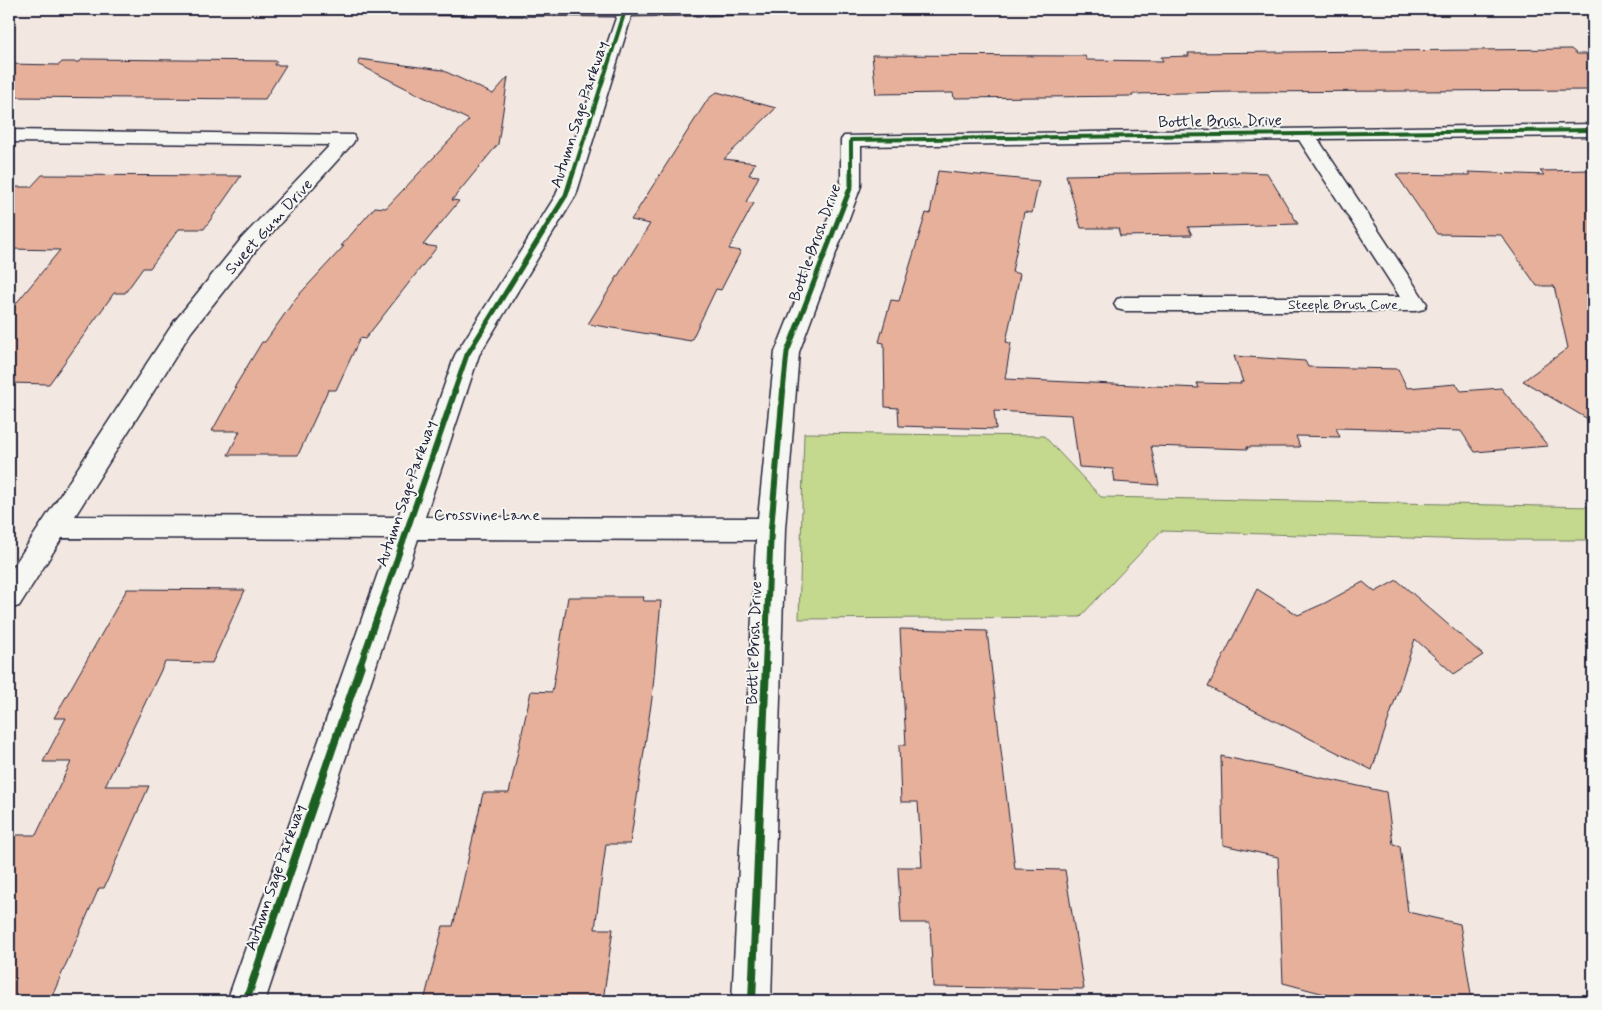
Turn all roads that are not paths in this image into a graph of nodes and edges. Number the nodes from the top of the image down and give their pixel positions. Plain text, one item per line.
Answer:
1 (366, 9) edge
2 (777, 9) edge
3 (625, 11) junction
4 (1593, 130) edge
5 (1304, 133) junction
6 (9, 136) edge
7 (1126, 304) dead end
8 (53, 527) junction
9 (408, 527) junction
10 (771, 529) junction
11 (9, 597) edge
12 (246, 1001) edge
13 (752, 1001) edge

1 - 3 street
2 - 3 street
3 - 9 street, Autumn Sage Parkway
4 - 5 street, Bottle Brush Drive
5 - 7 street, Steeple Brush Cove
5 - 10 street, Bottle Brush Drive
6 - 8 street, Sweet Gum Drive
8 - 9 street, Crossvine Lane
8 - 11 street, Sweet Gum Drive
9 - 10 street, Crossvine Lane
9 - 12 street, Autumn Sage Parkway
10 - 13 street, Bottle Brush Drive

